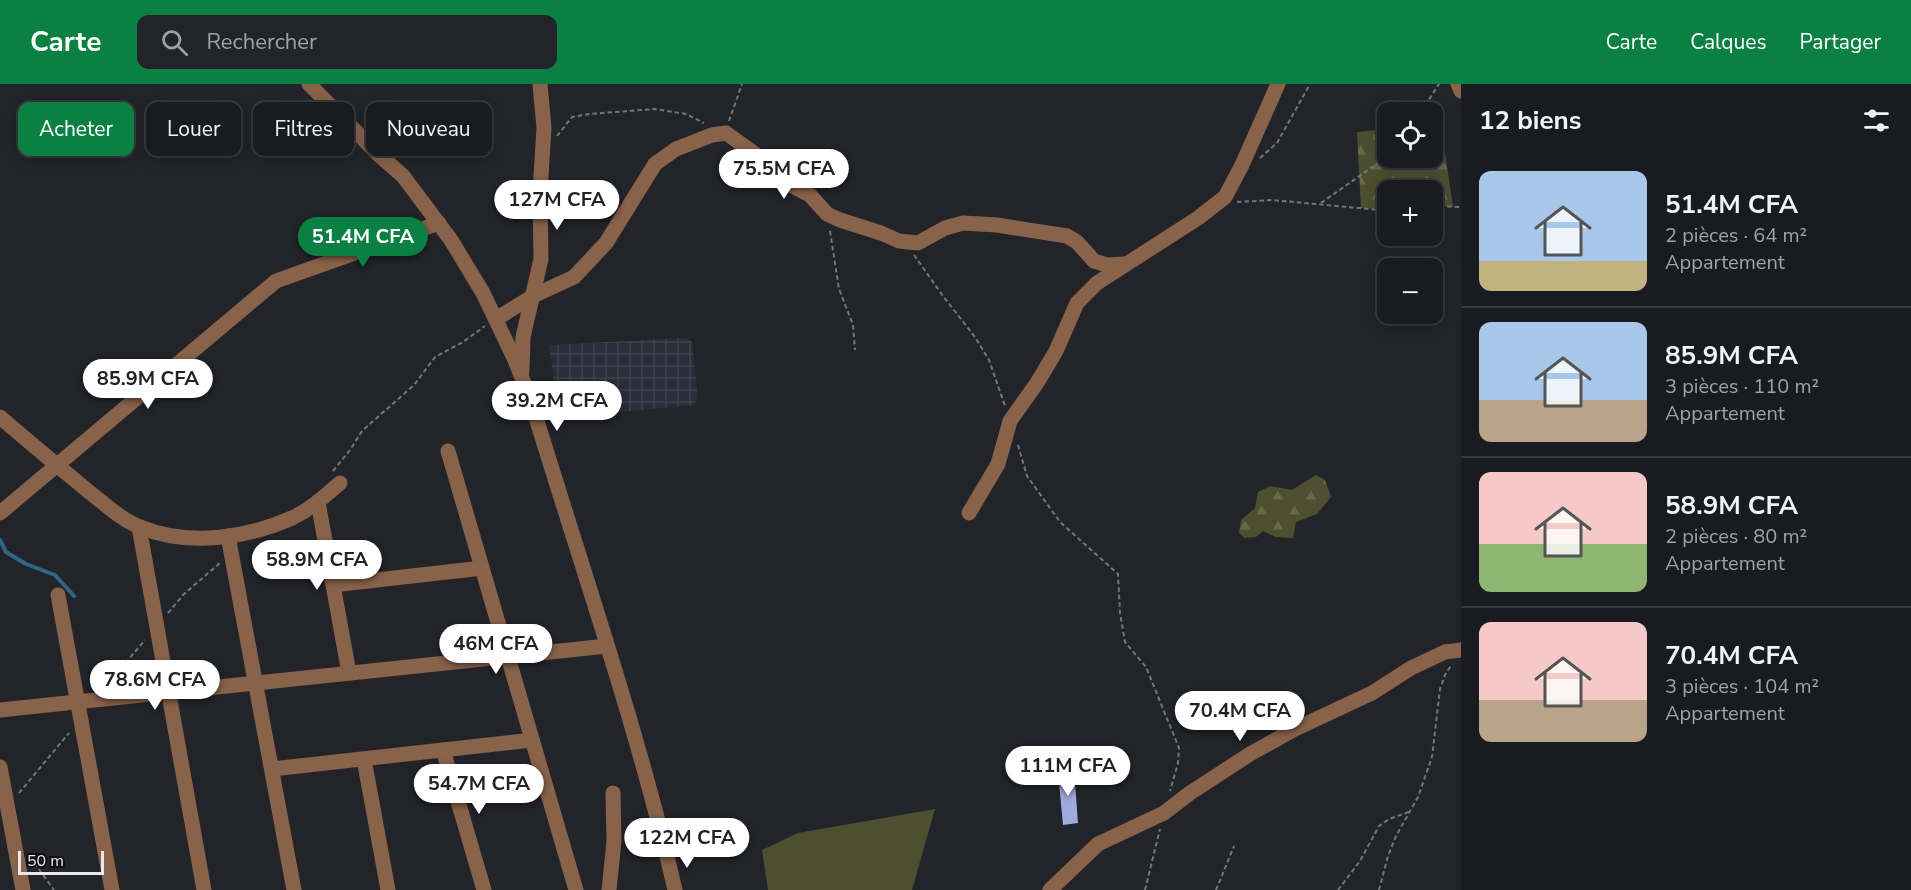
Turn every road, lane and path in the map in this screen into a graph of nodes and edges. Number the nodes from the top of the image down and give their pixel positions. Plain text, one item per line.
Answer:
1 (309, 84) edge
2 (540, 84) edge
3 (742, 84) edge
4 (1278, 84) edge
5 (1310, 84) edge
6 (1438, 84) edge
7 (1458, 84) edge
8 (1461, 91) edge
9 (1427, 102) edge
10 (706, 123) dead end
11 (726, 133) junction
12 (542, 161) junction
13 (1256, 162) dead end
14 (1377, 164) edge
15 (1320, 203) junction
16 (1229, 204) dead end
17 (1443, 206) edge
18 (1461, 207) edge
19 (1377, 210) edge
20 (827, 214) junction
21 (439, 223) junction
22 (899, 241) junction
23 (1124, 264) junction
24 (533, 296) junction
25 (496, 319) junction
26 (855, 350) dead end
27 (522, 377) junction
28 (0, 417) edge
29 (1010, 421) junction
30 (1017, 442) dead end
31 (448, 452) dead end
32 (57, 465) junction
33 (340, 483) dead end
34 (318, 502) junction
35 (0, 513) edge
36 (969, 513) dead end
37 (139, 527) junction
38 (228, 536) junction
39 (482, 568) junction
40 (333, 585) junction
41 (58, 595) dead end
42 (607, 646) junction
43 (1458, 654) edge
44 (507, 656) junction
45 (349, 673) junction
46 (255, 683) junction
47 (169, 692) junction
48 (78, 702) junction
49 (0, 710) edge
50 (532, 740) junction
51 (443, 750) junction
52 (364, 759) junction
53 (0, 767) edge
54 (272, 769) junction
55 (613, 794) dead end
56 (1164, 813) junction
57 (1409, 813) junction
58 (1234, 846) dead end
59 (26, 851) dead end
60 (23, 890) edge
61 (54, 890) edge
62 (112, 890) edge
63 (204, 890) edge
64 (294, 890) edge
65 (388, 890) edge
66 (484, 890) edge
67 (576, 890) edge
68 (609, 890) edge
69 (675, 890) edge
70 (1050, 890) edge
71 (1145, 890) edge
72 (1216, 890) edge
73 (1338, 890) edge
74 (1379, 890) edge

1 - 21 street
2 - 12 street
3 - 11 path
4 - 23 street
5 - 13 path
6 - 9 path
7 - 8 street
10 - 12 path
11 - 20 street
11 - 24 street
12 - 24 street
14 - 15 path
15 - 16 path
15 - 19 path
17 - 18 path
20 - 22 street
20 - 26 path
21 - 25 street
21 - 32 street
22 - 23 street
22 - 29 path
23 - 29 street
24 - 25 street
24 - 27 street
25 - 27 street
27 - 42 street
28 - 32 street
29 - 36 street
30 - 56 path
31 - 39 street
32 - 35 street
32 - 37 street
33 - 34 street
34 - 38 street
34 - 40 street
37 - 38 street
37 - 47 street
38 - 46 street
39 - 40 street
39 - 44 street
40 - 45 street
41 - 48 street
42 - 44 street
42 - 69 street
43 - 56 street
43 - 57 path
44 - 45 street
44 - 50 street
45 - 46 street
46 - 47 street
46 - 54 street
47 - 48 street
47 - 63 street
48 - 49 street
48 - 62 street
50 - 51 street
50 - 67 street
51 - 52 street
51 - 66 street
52 - 54 street
52 - 65 street
53 - 60 street
54 - 64 street
55 - 68 street
56 - 70 street
56 - 71 path
57 - 73 path
57 - 74 path
58 - 72 path
59 - 61 path

